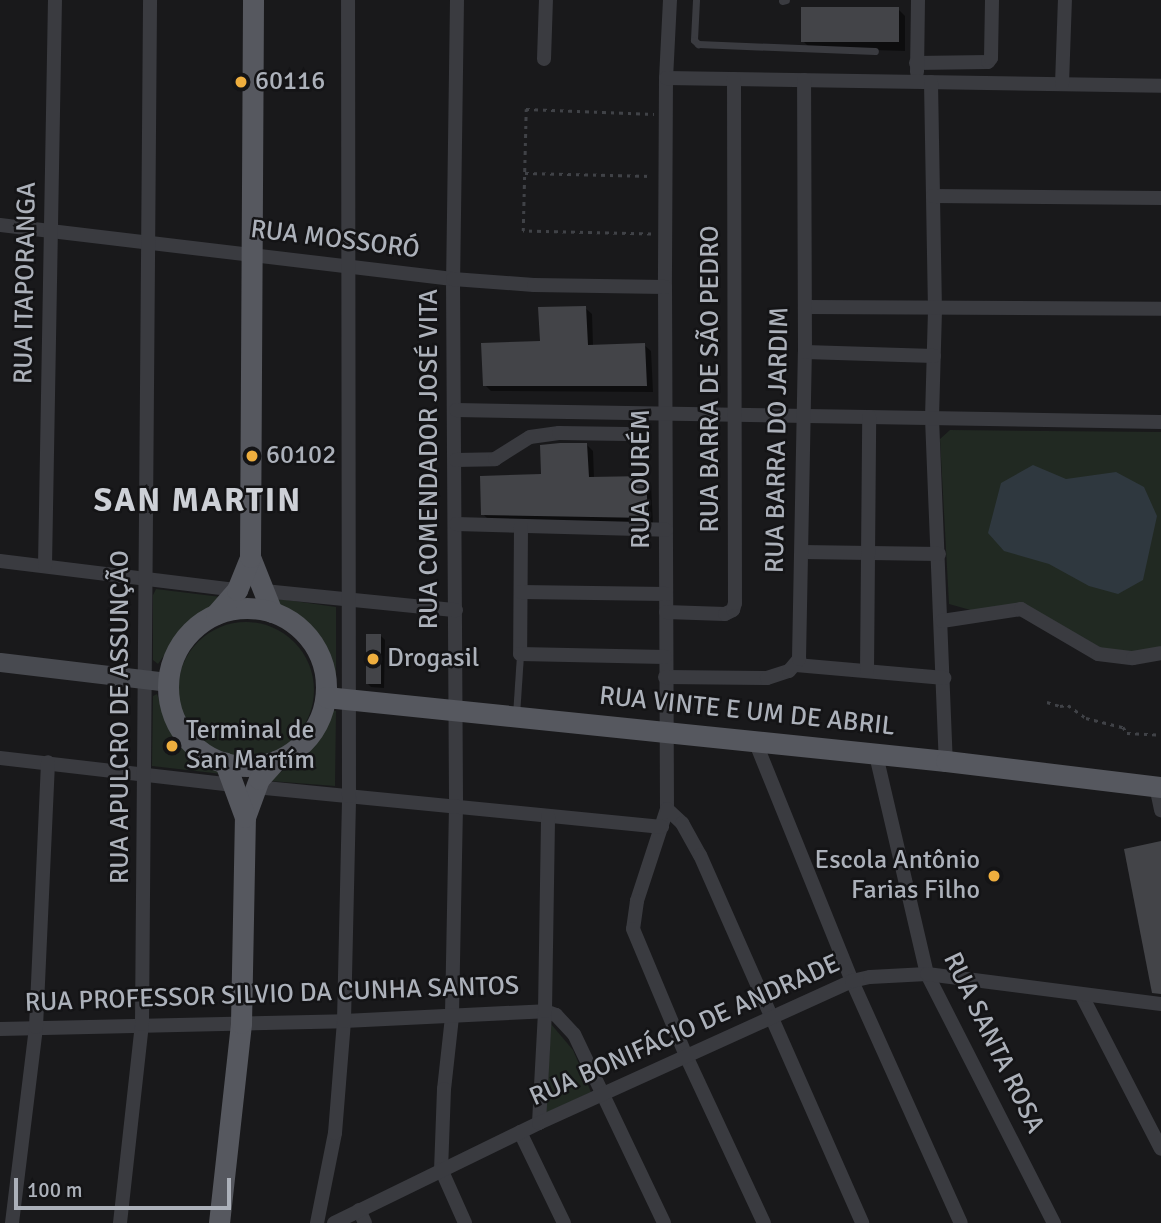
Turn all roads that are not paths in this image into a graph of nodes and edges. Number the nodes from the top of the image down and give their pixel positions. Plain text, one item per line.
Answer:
1 (55, 0) edge
2 (150, 0) edge
3 (253, 0) edge
4 (348, 0) edge
5 (457, 0) edge
6 (546, 0) edge
7 (670, 0) edge
8 (696, 0) edge
9 (918, 0) edge
10 (992, 0) edge
11 (1065, 0) edge
12 (875, 51) dead end
13 (544, 59) dead end
14 (916, 63) junction
15 (666, 78) junction
16 (734, 79) junction
17 (804, 80) junction
18 (924, 82) junction
19 (1062, 84) junction
20 (1161, 86) edge
21 (933, 196) junction
22 (1161, 198) edge
23 (0, 225) edge
24 (52, 232) junction
25 (150, 244) junction
26 (254, 254) junction
27 (347, 264) junction
28 (453, 279) junction
29 (665, 287) junction
30 (804, 307) junction
31 (1161, 309) edge
32 (935, 310) junction
33 (805, 352) junction
34 (934, 356) junction
35 (456, 411) junction
36 (666, 412) junction
37 (736, 415) junction
38 (803, 416) junction
39 (869, 417) junction
40 (932, 418) junction
41 (1161, 422) edge
42 (628, 434) dead end
43 (456, 460) junction
44 (456, 524) junction
45 (521, 526) junction
46 (666, 530) junction
47 (802, 551) junction
48 (868, 553) junction
49 (939, 554) junction
50 (250, 557) junction
51 (0, 561) edge
52 (45, 566) junction
53 (146, 580) junction
54 (237, 590) junction
55 (264, 591) junction
56 (521, 592) junction
57 (666, 594) junction
58 (347, 599) junction
59 (456, 610) junction
60 (272, 612) junction
61 (666, 612) junction
62 (216, 614) junction
63 (942, 621) junction
64 (1161, 653) edge
65 (520, 654) junction
66 (665, 657) junction
67 (0, 662) edge
68 (796, 664) junction
69 (867, 671) junction
70 (665, 677) junction
71 (944, 678) junction
72 (157, 681) junction
73 (326, 698) junction
74 (349, 699) junction
75 (456, 710) junction
76 (516, 716) junction
77 (666, 731) junction
78 (755, 741) junction
79 (876, 755) junction
80 (0, 758) edge
81 (275, 761) junction
82 (946, 761) junction
83 (48, 762) junction
84 (225, 763) junction
85 (146, 774) junction
86 (245, 786) junction
87 (1158, 786) edge
88 (349, 796) junction
89 (456, 806) junction
90 (667, 809) junction
91 (1161, 810) edge
92 (548, 816) junction
93 (662, 827) junction
94 (927, 974) junction
95 (852, 981) junction
96 (1081, 994) junction
97 (1161, 1004) edge
98 (545, 1011) junction
99 (452, 1017) junction
100 (771, 1019) junction
101 (344, 1021) junction
102 (241, 1023) junction
103 (142, 1024) junction
104 (36, 1027) junction
105 (0, 1029) edge
106 (687, 1058) junction
107 (604, 1096) junction
108 (538, 1123) junction
109 (520, 1132) junction
110 (1161, 1149) edge
111 (441, 1170) junction
112 (362, 1217) edge
113 (12, 1223) edge
114 (120, 1223) edge
115 (219, 1223) edge
116 (317, 1223) edge
117 (334, 1223) edge
118 (465, 1223) edge
119 (564, 1223) edge
120 (663, 1223) edge
121 (764, 1223) edge
122 (862, 1223) edge
123 (961, 1223) edge
124 (1054, 1223) edge

1 - 24 street, RUA ITAPORANGA
2 - 25 street, RUA APULCRO DE ASSUNÇÃO
3 - 26 main road
4 - 27 street
5 - 28 street, RUA COMENDADOR JOSÉ VITA
6 - 13 street
7 - 15 street, RUA OURÉM
8 - 12 lane
9 - 14 street
10 - 14 street
11 - 19 street
14 - 18 street
15 - 16 street
15 - 29 street, RUA OURÉM
16 - 17 street
16 - 37 street, RUA BARRA DE SÃO PEDRO
17 - 18 street
17 - 30 street, RUA BARRA DO JARDIM
18 - 19 street
18 - 21 street
19 - 20 street
21 - 22 street
21 - 32 street
23 - 24 street, RUA MOSSORÓ
24 - 25 street, RUA MOSSORÓ
24 - 52 street, RUA ITAPORANGA
25 - 26 street, RUA MOSSORÓ
25 - 53 street, RUA APULCRO DE ASSUNÇÃO
26 - 27 street, RUA MOSSORÓ
26 - 50 main road
27 - 28 street, RUA MOSSORÓ
27 - 58 street
28 - 29 street, RUA MOSSORÓ
28 - 35 street, RUA COMENDADOR JOSÉ VITA
29 - 36 street, RUA OURÉM
30 - 32 street
30 - 33 street, RUA BARRA DO JARDIM
31 - 32 street
32 - 34 street
33 - 34 street
33 - 38 street, RUA BARRA DO JARDIM
34 - 40 street
35 - 36 street
35 - 43 street, RUA COMENDADOR JOSÉ VITA
36 - 37 street
36 - 46 street, RUA OURÉM
37 - 38 street
37 - 61 street, RUA BARRA DE SÃO PEDRO
38 - 39 street
38 - 47 street, RUA BARRA DO JARDIM
39 - 40 street
39 - 48 street
40 - 41 street
40 - 49 street
42 - 43 street
43 - 44 street, RUA COMENDADOR JOSÉ VITA
44 - 45 street
44 - 59 street, RUA COMENDADOR JOSÉ VITA
45 - 46 street
45 - 56 street
46 - 57 street, RUA OURÉM
47 - 48 street
47 - 68 street, RUA BARRA DO JARDIM
48 - 49 street
48 - 69 street
49 - 63 street
50 - 54 main road
50 - 55 main road
51 - 52 street
52 - 53 street
53 - 54 street
53 - 72 street, RUA APULCRO DE ASSUNÇÃO
54 - 62 main road
55 - 58 street
55 - 60 main road
56 - 57 street
56 - 65 street
57 - 61 street, RUA OURÉM
58 - 59 street
58 - 74 street
59 - 75 street, RUA COMENDADOR JOSÉ VITA
60 - 62 main road
60 - 73 main road
61 - 66 street, RUA OURÉM
62 - 72 main road
63 - 64 street
63 - 71 street
65 - 66 street
65 - 76 lane
66 - 70 street, RUA OURÉM
67 - 72 street
68 - 69 street
68 - 70 street
69 - 71 street
70 - 77 street, RUA OURÉM
71 - 82 street
72 - 84 main road
72 - 85 street, RUA APULCRO DE ASSUNÇÃO
73 - 74 main road, RUA VINTE E UM DE ABRIL
73 - 81 main road
74 - 75 main road, RUA VINTE E UM DE ABRIL
74 - 88 street
75 - 76 main road, RUA VINTE E UM DE ABRIL
75 - 89 street, RUA COMENDADOR JOSÉ VITA
76 - 77 main road, RUA VINTE E UM DE ABRIL
77 - 78 main road, RUA VINTE E UM DE ABRIL
77 - 90 street, RUA OURÉM
78 - 79 main road, RUA VINTE E UM DE ABRIL
78 - 95 street
79 - 82 main road, RUA VINTE E UM DE ABRIL
79 - 94 street, RUA SANTA ROSA
80 - 83 street
81 - 84 main road
81 - 86 main road
82 - 87 main road, RUA VINTE E UM DE ABRIL
83 - 85 street
83 - 104 street
84 - 86 main road
85 - 86 street
85 - 103 street, RUA APULCRO DE ASSUNÇÃO
86 - 88 street
86 - 102 main road
87 - 91 street
88 - 89 street
88 - 101 street
89 - 92 street
89 - 99 street, RUA COMENDADOR JOSÉ VITA
90 - 93 street, RUA OURÉM
90 - 100 street
92 - 93 street
92 - 98 street
93 - 106 street, RUA OURÉM
94 - 95 street, RUA BONIFÁCIO DE ANDRADE
94 - 96 street, RUA BONIFÁCIO DE ANDRADE
94 - 124 street, RUA SANTA ROSA
95 - 100 street, RUA BONIFÁCIO DE ANDRADE
95 - 123 street
96 - 97 street, RUA BONIFÁCIO DE ANDRADE
96 - 110 street
98 - 99 street, RUA PROFESSOR SILVIO DA CUNHA SANTOS
98 - 107 street
98 - 108 street
99 - 101 street, RUA PROFESSOR SILVIO DA CUNHA SANTOS
99 - 111 street, RUA COMENDADOR JOSÉ VITA
100 - 106 street, RUA BONIFÁCIO DE ANDRADE
100 - 122 street
101 - 102 street, RUA PROFESSOR SILVIO DA CUNHA SANTOS
101 - 116 street
102 - 103 street, RUA PROFESSOR SILVIO DA CUNHA SANTOS
102 - 115 main road
103 - 104 street, RUA PROFESSOR SILVIO DA CUNHA SANTOS
103 - 114 street, RUA APULCRO DE ASSUNÇÃO
104 - 105 street, RUA PROFESSOR SILVIO DA CUNHA SANTOS
104 - 113 street
106 - 107 street, RUA BONIFÁCIO DE ANDRADE
106 - 121 street, RUA OURÉM
107 - 108 street, RUA BONIFÁCIO DE ANDRADE
107 - 120 street
108 - 109 street, RUA BONIFÁCIO DE ANDRADE
109 - 111 street, RUA BONIFÁCIO DE ANDRADE
109 - 119 street
111 - 112 street, RUA BONIFÁCIO DE ANDRADE
111 - 118 street
112 - 117 street, RUA BONIFÁCIO DE ANDRADE

